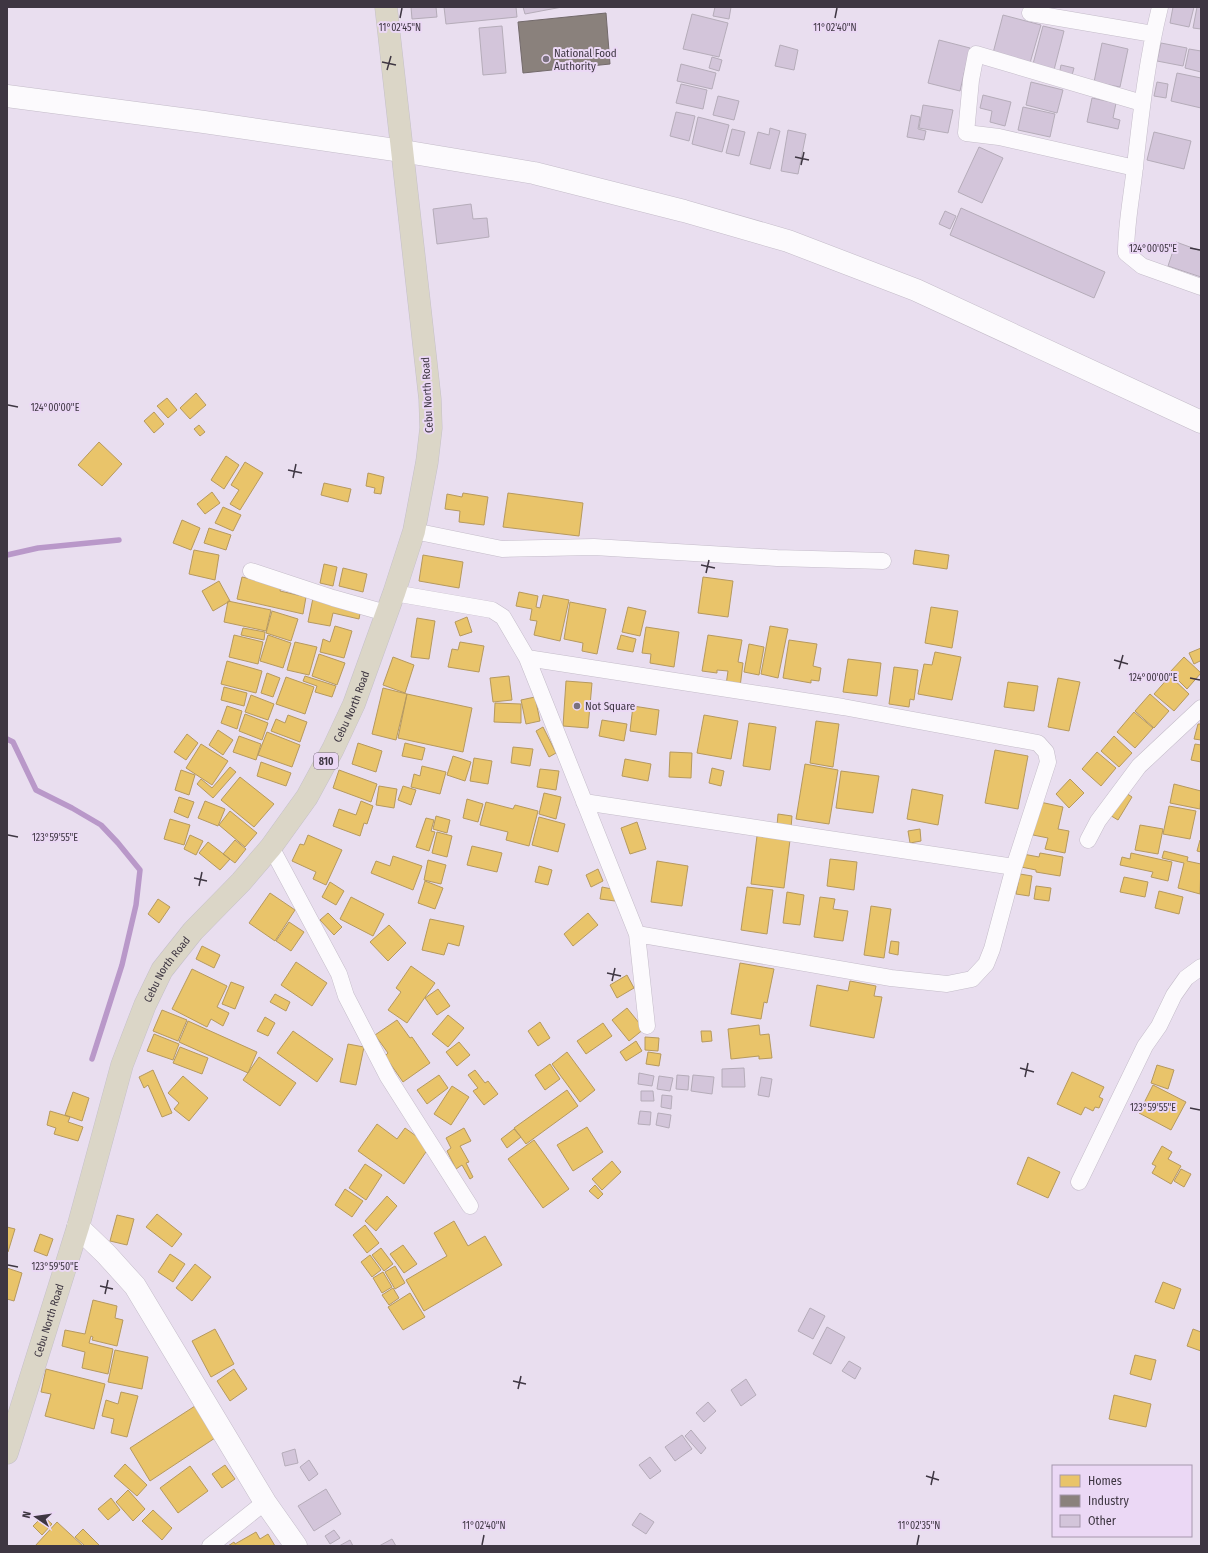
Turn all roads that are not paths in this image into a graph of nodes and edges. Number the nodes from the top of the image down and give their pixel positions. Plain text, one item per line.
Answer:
1 (386, 7) edge
2 (1160, 7) edge
3 (1030, 13) dead end
4 (1153, 34) junction
5 (7, 96) edge
6 (1142, 103) junction
7 (402, 151) junction
8 (1135, 168) junction
9 (1201, 287) edge
10 (1201, 422) edge
11 (414, 531) junction
12 (883, 560) dead end
13 (251, 571) dead end
14 (394, 593) junction
15 (386, 613) junction
16 (527, 658) junction
17 (1201, 708) edge
18 (584, 802) junction
19 (1088, 840) dead end
20 (271, 847) junction
21 (1014, 867) junction
22 (637, 934) junction
23 (1201, 967) edge
24 (647, 1026) dead end
25 (1079, 1182) dead end
26 (470, 1206) dead end
27 (78, 1227) junction
28 (7, 1453) edge
29 (265, 1502) junction
30 (210, 1546) edge
31 (296, 1546) edge

1 - 7 highway, Cebu North Road / 810
2 - 4 street
3 - 4 street
4 - 6 street
5 - 7 street
6 - 8 street
6 - 8 street
7 - 10 street
7 - 11 highway, Cebu North Road / 810
8 - 9 street
11 - 12 street
11 - 14 highway, Cebu North Road / 810
13 - 15 street
14 - 15 highway, Cebu North Road / 810
14 - 16 street
15 - 20 highway, Cebu North Road / 810
16 - 18 street
16 - 21 street
17 - 19 street
18 - 21 street
18 - 22 street
20 - 26 street
20 - 27 highway, Cebu North Road / 810
21 - 22 street
22 - 24 street
23 - 25 street
27 - 28 highway, Cebu North Road / 810
27 - 29 street
29 - 30 street
29 - 31 street

